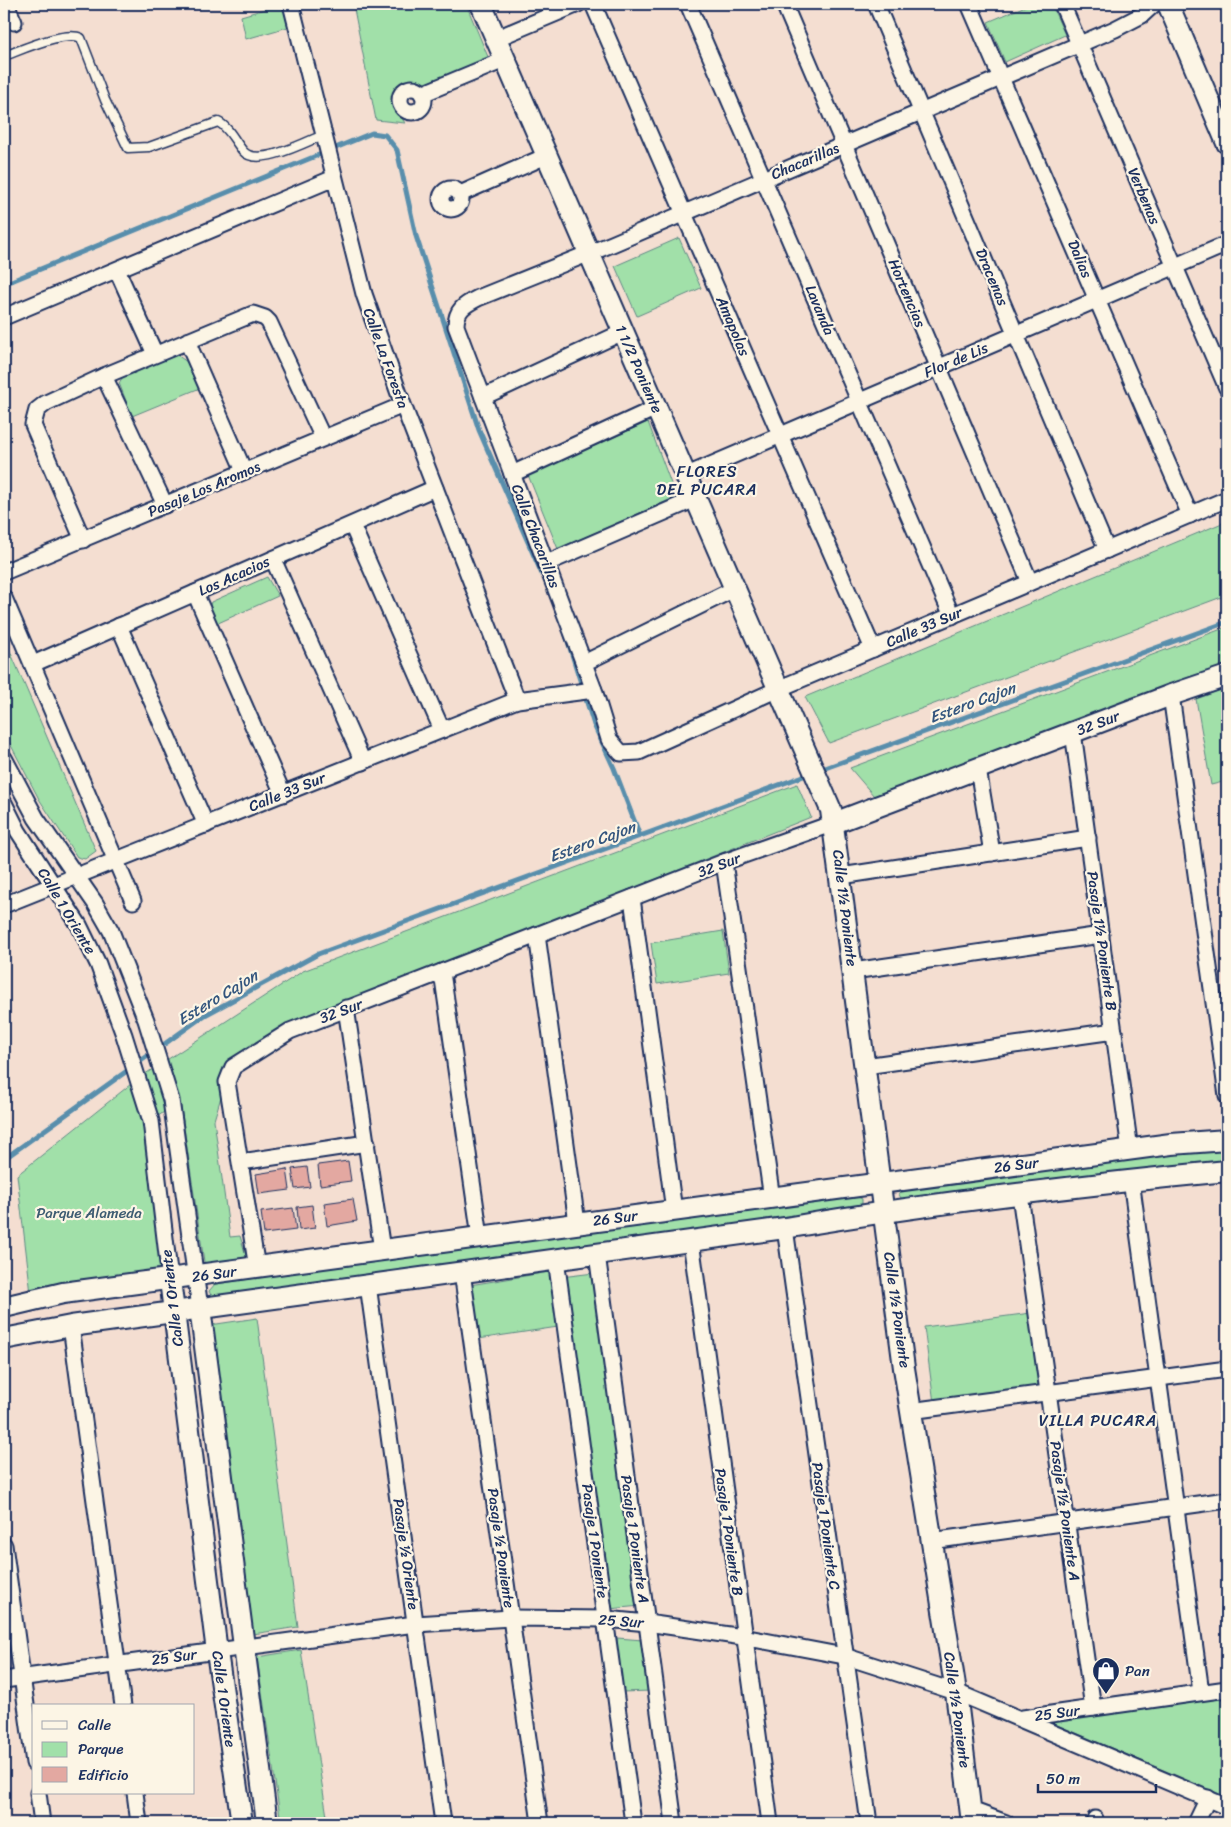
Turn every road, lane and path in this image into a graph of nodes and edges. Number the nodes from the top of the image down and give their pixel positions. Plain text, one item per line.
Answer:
1 (6, 4) edge
2 (292, 4) edge
3 (480, 4) edge
4 (578, 4) edge
5 (593, 4) edge
6 (688, 4) edge
7 (784, 4) edge
8 (876, 4) edge
9 (969, 4) edge
10 (1062, 4) edge
11 (1154, 4) edge
12 (1168, 4) edge
13 (14, 22) dead end
14 (495, 39) junction
15 (1079, 44) junction
16 (4, 56) edge
17 (504, 60) junction
18 (1001, 78) junction
19 (422, 94) dead end
20 (922, 112) junction
21 (324, 138) junction
22 (1227, 143) edge
23 (844, 145) junction
24 (546, 156) junction
25 (332, 171) junction
26 (764, 179) junction
27 (460, 194) dead end
28 (684, 213) junction
29 (1227, 244) edge
30 (588, 253) junction
31 (1175, 267) junction
32 (117, 270) junction
33 (1097, 300) junction
34 (4, 317) edge
35 (456, 317) joint
36 (622, 332) junction
37 (1016, 335) junction
38 (187, 341) junction
39 (155, 354) junction
40 (939, 368) junction
41 (104, 376) junction
42 (1227, 388) edge
43 (483, 396) junction
44 (860, 402) junction
45 (403, 405) junction
46 (656, 408) junction
47 (781, 436) junction
48 (323, 438) junction
49 (244, 472) junction
50 (512, 474) junction
51 (685, 476) junction
52 (435, 488) junction
53 (695, 499) junction
54 (1227, 499) edge
55 (166, 505) junction
56 (1190, 515) junction
57 (352, 524) junction
58 (82, 540) junction
59 (1107, 550) junction
60 (273, 559) junction
61 (547, 563) junction
62 (4, 572) edge
63 (1030, 582) junction
64 (734, 589) junction
65 (195, 593) junction
66 (4, 598) edge
67 (952, 616) junction
68 (119, 626) junction
69 (873, 649) junction
70 (584, 663) junction
71 (33, 664) junction
72 (1227, 676) edge
73 (778, 689) junction
74 (594, 690) junction
75 (1171, 695) junction
76 (517, 700) junction
77 (442, 730) junction
78 (1073, 732) junction
79 (621, 752) joint
80 (4, 758) edge
81 (363, 762) junction
82 (978, 769) junction
83 (283, 794) junction
84 (825, 797) joint
85 (4, 803) edge
86 (834, 823) junction
87 (206, 825) junction
88 (1088, 838) junction
89 (992, 853) junction
90 (116, 861) junction
91 (724, 862) junction
92 (77, 876) junction
93 (840, 876) junction
94 (52, 885) junction
95 (632, 898) junction
96 (133, 901) dead end
97 (4, 905) edge
98 (536, 935) junction
99 (1101, 935) junction
100 (853, 971) junction
101 (442, 972) junction
102 (346, 1008) junction
103 (1114, 1031) junction
104 (865, 1066) junction
105 (1227, 1096) edge
106 (1227, 1140) edge
107 (367, 1143) junction
108 (1130, 1150) junction
109 (241, 1162) junction
110 (1227, 1171) edge
111 (1131, 1180) junction
112 (880, 1183) junction
113 (1020, 1195) junction
114 (772, 1199) junction
115 (674, 1211) junction
116 (884, 1211) junction
117 (577, 1223) junction
118 (785, 1228) junction
119 (480, 1237) junction
120 (691, 1241) junction
121 (382, 1250) junction
122 (597, 1254) junction
123 (556, 1259) junction
124 (257, 1268) junction
125 (462, 1272) junction
126 (196, 1277) junction
127 (170, 1280) junction
128 (368, 1285) junction
129 (4, 1307) edge
130 (200, 1308) junction
131 (174, 1312) junction
132 (70, 1326) junction
133 (4, 1339) edge
134 (1227, 1369) edge
135 (1158, 1378) junction
136 (1048, 1394) junction
137 (910, 1411) junction
138 (1227, 1500) edge
139 (1176, 1508) junction
140 (1066, 1522) junction
141 (931, 1541) junction
142 (4, 1546) edge
143 (511, 1618) junction
144 (606, 1620) junction
145 (647, 1623) junction
146 (415, 1624) junction
147 (743, 1636) junction
148 (244, 1648) junction
149 (217, 1652) junction
150 (844, 1656) junction
151 (117, 1665) junction
152 (22, 1678) junction
153 (4, 1680) edge
154 (1227, 1689) edge
155 (956, 1692) junction
156 (1201, 1692) junction
157 (123, 1704) edge
158 (1092, 1708) junction
159 (1021, 1718) junction
160 (32, 1750) edge
161 (38, 1794) edge
162 (135, 1794) edge
163 (1208, 1798) junction
164 (1227, 1807) edge
165 (972, 1817) edge
166 (42, 1823) edge
167 (139, 1823) edge
168 (242, 1823) edge
169 (267, 1823) edge
170 (443, 1823) edge
171 (540, 1823) edge
172 (633, 1823) edge
173 (674, 1823) edge
174 (770, 1823) edge
175 (869, 1823) edge
176 (1006, 1823) edge
177 (1196, 1823) edge

1 - 13 street
2 - 21 street, Calle La Foresta
3 - 14 street, 1 1/2 Poniente
4 - 14 street
5 - 28 street, Amapolas
6 - 26 street, Lavanda
7 - 23 street, Hortencias
8 - 20 street, Dracenas
9 - 18 street, Dalias
10 - 15 street, Verbenas
11 - 15 street, Chacarillas
12 - 22 street
14 - 17 street, 1 1/2 Poniente
15 - 18 street, Chacarillas
15 - 31 street, Verbenas
16 - 21 lane
17 - 19 street
17 - 24 street, 1 1/2 Poniente
18 - 20 street, Chacarillas
18 - 33 street, Dalias
20 - 23 street, Chacarillas
20 - 37 street, Dracenas
21 - 25 street, Calle La Foresta
23 - 26 street, Chacarillas
23 - 40 street, Hortencias
24 - 27 street
24 - 30 street, 1 1/2 Poniente
25 - 32 street
25 - 45 street, Calle La Foresta
26 - 28 street, Chacarillas
26 - 44 street, Lavanda
28 - 30 street, Chacarillas
28 - 47 street, Amapolas
29 - 31 street, Flor de Lis
30 - 35 street, Chacarillas
30 - 36 street, 1 1/2 Poniente
31 - 33 street, Flor de Lis
31 - 42 street, Verbenas
32 - 34 street
32 - 39 street
33 - 37 street, Flor de Lis
33 - 56 street, Dalias
35 - 43 street, Calle Chacarillas
36 - 43 street
36 - 46 street, 1 1/2 Poniente
37 - 40 street, Flor de Lis
37 - 59 street, Dracenas
38 - 39 street
38 - 48 street
38 - 49 street
39 - 41 street
40 - 44 street, Flor de Lis
40 - 63 street, Hortencias
41 - 55 street
41 - 58 street
43 - 50 street, Calle Chacarillas
44 - 47 street, Flor de Lis
44 - 67 street, Lavanda
45 - 48 street, Pasaje Los Aromos
45 - 52 street, Calle La Foresta
46 - 50 street
46 - 51 street, 1 1/2 Poniente
47 - 51 street, Flor de Lis
47 - 69 street, Amapolas
48 - 49 street, Pasaje Los Aromos
49 - 55 street, Pasaje Los Aromos
50 - 61 street, Calle Chacarillas
51 - 53 street, 1 1/2 Poniente
52 - 57 street, Los Acacios
52 - 76 street, Calle La Foresta
53 - 61 street
53 - 64 street, 1 1/2 Poniente
54 - 56 street, Calle 33 Sur
55 - 58 street, Pasaje Los Aromos
56 - 59 street, Calle 33 Sur
57 - 60 street, Los Acacios
57 - 77 street
58 - 62 street, Pasaje Los Aromos
59 - 63 street, Calle 33 Sur
60 - 65 street, Los Acacios
60 - 81 street
61 - 70 street, Calle Chacarillas
63 - 67 street, Calle 33 Sur
64 - 70 street
64 - 73 street, 1 1/2 Poniente
65 - 68 street, Los Acacios
65 - 83 street
66 - 71 street
67 - 69 street, Calle 33 Sur
68 - 71 street, Los Acacios
68 - 87 street
69 - 73 street, Calle 33 Sur
70 - 74 street, Calle Chacarillas
71 - 90 street
72 - 75 street, 32 Sur
73 - 79 street, Calle 33 Sur
73 - 84 street, 1 1/2 Poniente
74 - 76 street, Calle 33 Sur
74 - 79 street, Calle Chacarillas
75 - 78 street, 32 Sur
75 - 105 street
76 - 77 street, Calle 33 Sur
77 - 81 street, Calle 33 Sur
78 - 82 street, 32 Sur
78 - 88 street, Pasaje 1½ Poniente B
80 - 92 street, Calle 1 Oriente
81 - 83 street, Calle 33 Sur
82 - 86 street, 32 Sur
82 - 89 street
83 - 87 street, Calle 33 Sur
84 - 86 street, Calle 1½ Poniente
85 - 94 street, Calle 1 Oriente
86 - 91 street, 32 Sur
86 - 93 street, Calle 1½ Poniente
87 - 90 street, Calle 33 Sur
88 - 89 street
88 - 99 street, Pasaje 1½ Poniente B
89 - 93 street
90 - 92 street, Calle 33 Sur
90 - 96 street
91 - 95 street, 32 Sur
91 - 114 street
92 - 94 street, Calle 33 Sur
92 - 126 street, Calle 1 Oriente
93 - 100 street, Calle 1½ Poniente
94 - 97 street, Calle 33 Sur
94 - 127 street, Calle 1 Oriente
95 - 98 street, 32 Sur
95 - 115 street
98 - 101 street, 32 Sur
98 - 117 street
99 - 100 street
99 - 103 street, Pasaje 1½ Poniente B
100 - 104 street, Calle 1½ Poniente
101 - 102 street, 32 Sur
101 - 119 street
102 - 107 street
102 - 109 street, 32 Sur
103 - 104 street
103 - 108 street, Pasaje 1½ Poniente B
104 - 112 street, Calle 1½ Poniente
106 - 108 street, 26 Sur
107 - 109 street
107 - 121 street
108 - 112 street, 26 Sur
109 - 124 street
110 - 111 street, 26 Sur
111 - 113 street, 26 Sur
111 - 135 street
112 - 114 street, 26 Sur
112 - 116 street, Calle 1½ Poniente
113 - 116 street, 26 Sur
113 - 136 street, Pasaje 1½ Poniente A
114 - 115 street, 26 Sur
115 - 117 street, 26 Sur
116 - 118 street, 26 Sur
116 - 137 street, Calle 1½ Poniente
117 - 119 street, 26 Sur
118 - 120 street, 26 Sur
118 - 150 street, Pasaje 1 Poniente C
119 - 121 street, 26 Sur
120 - 122 street, 26 Sur
120 - 147 street, Pasaje 1 Poniente B
121 - 124 street, 26 Sur
122 - 123 street, 26 Sur
122 - 145 street, Pasaje 1 Poniente A
123 - 125 street, 26 Sur
123 - 144 street, Pasaje 1 Poniente
124 - 126 street, 26 Sur
125 - 128 street, 26 Sur
125 - 143 street, Pasaje ½ Poniente
126 - 127 street, 26 Sur
126 - 130 street, Calle 1 Oriente
127 - 129 street, 26 Sur
127 - 131 street, Calle 1 Oriente
128 - 130 street, 26 Sur
128 - 146 street, Pasaje ½ Oriente
130 - 131 street, 26 Sur
130 - 148 street, Calle 1 Oriente
131 - 132 street, 26 Sur
131 - 149 street, Calle 1 Oriente
132 - 133 street, 26 Sur
132 - 151 street
134 - 135 street
135 - 136 street
135 - 139 street
136 - 137 street
136 - 140 street, Pasaje 1½ Poniente A
137 - 141 street, Calle 1½ Poniente
138 - 139 street
139 - 140 street
139 - 156 street
140 - 141 street
140 - 158 street, Pasaje 1½ Poniente A
141 - 155 street, Calle 1½ Poniente
142 - 152 street
143 - 144 street, 25 Sur
143 - 146 street, 25 Sur
143 - 171 street, Pasaje ½ Poniente
144 - 145 street, 25 Sur
144 - 172 street, Pasaje 1 Poniente
145 - 147 street, 25 Sur
145 - 173 street, Pasaje 1 Poniente A
146 - 148 street, 25 Sur
146 - 170 street, Pasaje ½ Oriente
147 - 150 street, 25 Sur
147 - 174 street, Pasaje 1 Poniente B
148 - 149 street, 25 Sur
148 - 169 street, Calle 1 Oriente
149 - 151 street, 25 Sur
149 - 168 street, Calle 1 Oriente
150 - 155 street, 25 Sur
150 - 175 street, Pasaje 1 Poniente C
151 - 152 street, 25 Sur
151 - 157 street
152 - 153 street, 25 Sur
152 - 160 street
154 - 156 street, 25 Sur
155 - 159 street, 25 Sur
155 - 165 street, Calle 1½ Poniente
156 - 158 street, 25 Sur
158 - 159 street, 25 Sur
159 - 163 street
161 - 166 street
162 - 167 street
163 - 164 street
163 - 177 street
165 - 176 street

